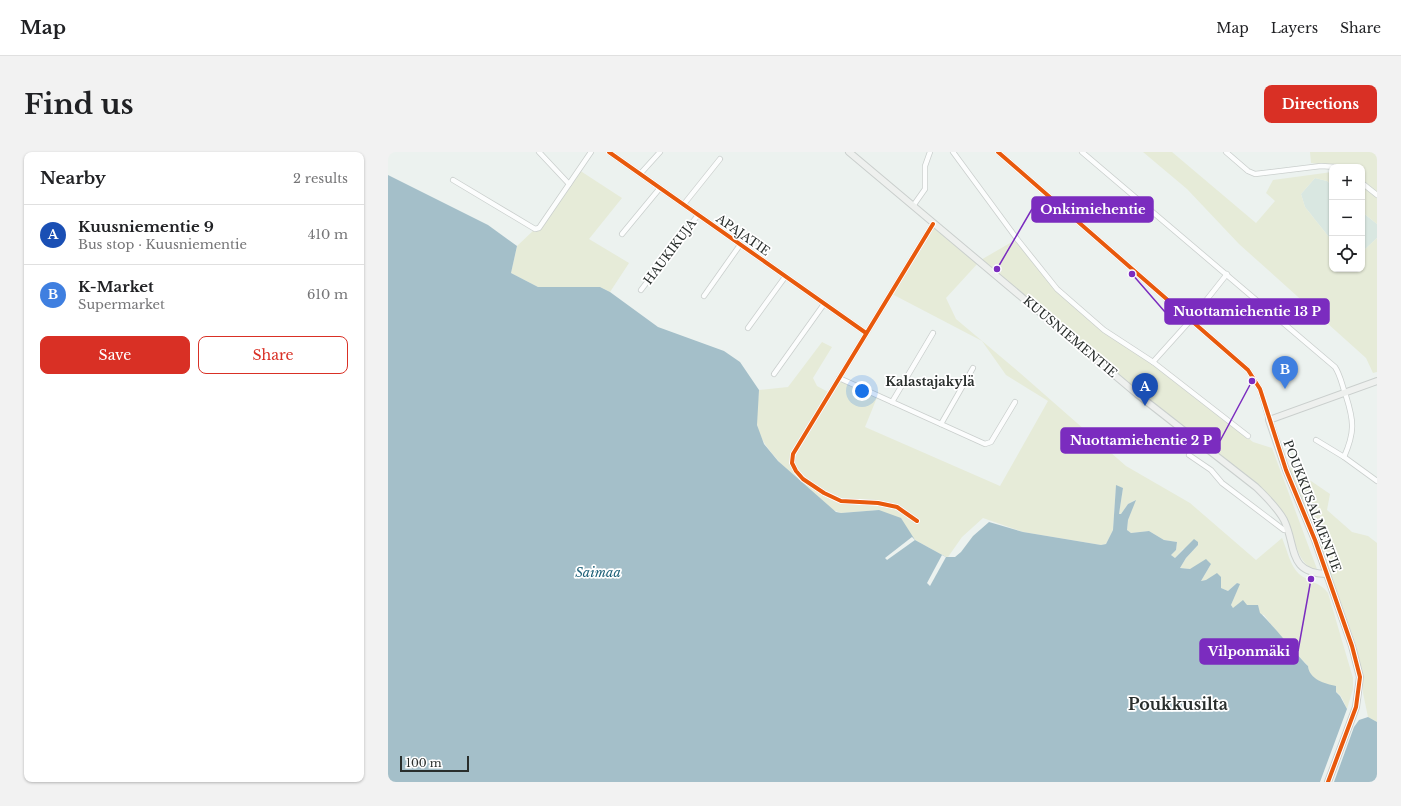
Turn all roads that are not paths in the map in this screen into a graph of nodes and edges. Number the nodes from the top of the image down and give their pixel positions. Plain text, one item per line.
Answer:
1 (538, 152) edge
2 (590, 152) edge
3 (609, 152) edge
4 (660, 152) edge
5 (849, 152) edge
6 (930, 152) edge
7 (952, 152) edge
8 (998, 152) edge
9 (1082, 152) edge
10 (1226, 152) edge
11 (720, 159) dead end
12 (1329, 166) edge
13 (641, 173) junction
14 (453, 180) dead end
15 (569, 184) junction
16 (1365, 185) edge
17 (660, 188) junction
18 (1377, 195) edge
19 (684, 204) junction
20 (913, 206) junction
21 (698, 215) junction
22 (933, 224) junction
23 (622, 234) dead end
24 (740, 245) junction
25 (1227, 274) junction
26 (785, 276) junction
27 (641, 290) dead end
28 (704, 296) dead end
29 (824, 304) junction
30 (1191, 320) junction
31 (748, 328) dead end
32 (866, 333) junction
33 (933, 333) dead end
34 (1153, 362) junction
35 (973, 368) dead end
36 (774, 374) dead end
37 (839, 378) junction
38 (1377, 381) edge
39 (1345, 392) junction
40 (892, 402) junction
41 (1015, 402) dead end
42 (1269, 420) junction
43 (941, 424) junction
44 (1248, 436) dead end
45 (1316, 440) dead end
46 (1189, 455) dead end
47 (1344, 457) junction
48 (1377, 481) edge
49 (917, 521) dead end
50 (1287, 530) junction
51 (1327, 574) junction
52 (1328, 782) edge

1 - 15 street
2 - 15 street
3 - 13 street, APAJATIE
4 - 13 street
5 - 20 street, KUUSNIEMENTIE
6 - 20 street
7 - 34 street
8 - 30 street
9 - 25 street
10 - 12 street
11 - 19 street
13 - 17 street, APAJATIE
14 - 15 street
16 - 18 street
17 - 19 street, APAJATIE
17 - 23 street
19 - 21 street, APAJATIE
20 - 22 street, KUUSNIEMENTIE
21 - 24 street, APAJATIE
21 - 27 street, HAUKIKUJA
22 - 32 street
22 - 50 street, KUUSNIEMENTIE
24 - 26 street, APAJATIE
24 - 28 street
25 - 30 street
25 - 39 street
26 - 29 street, APAJATIE
26 - 31 street
29 - 32 street, APAJATIE
29 - 36 street
30 - 34 street
30 - 42 street
32 - 37 street
33 - 40 street
34 - 44 street
35 - 43 street
37 - 40 street
37 - 49 street
38 - 39 street
39 - 42 street
39 - 47 street
40 - 43 street
41 - 43 street
42 - 51 street, POUKKUSALMENTIE
45 - 47 street
46 - 50 street
47 - 48 street
50 - 51 street, KUUSNIEMENTIE
51 - 52 street, POUKKUSALMENTIE

